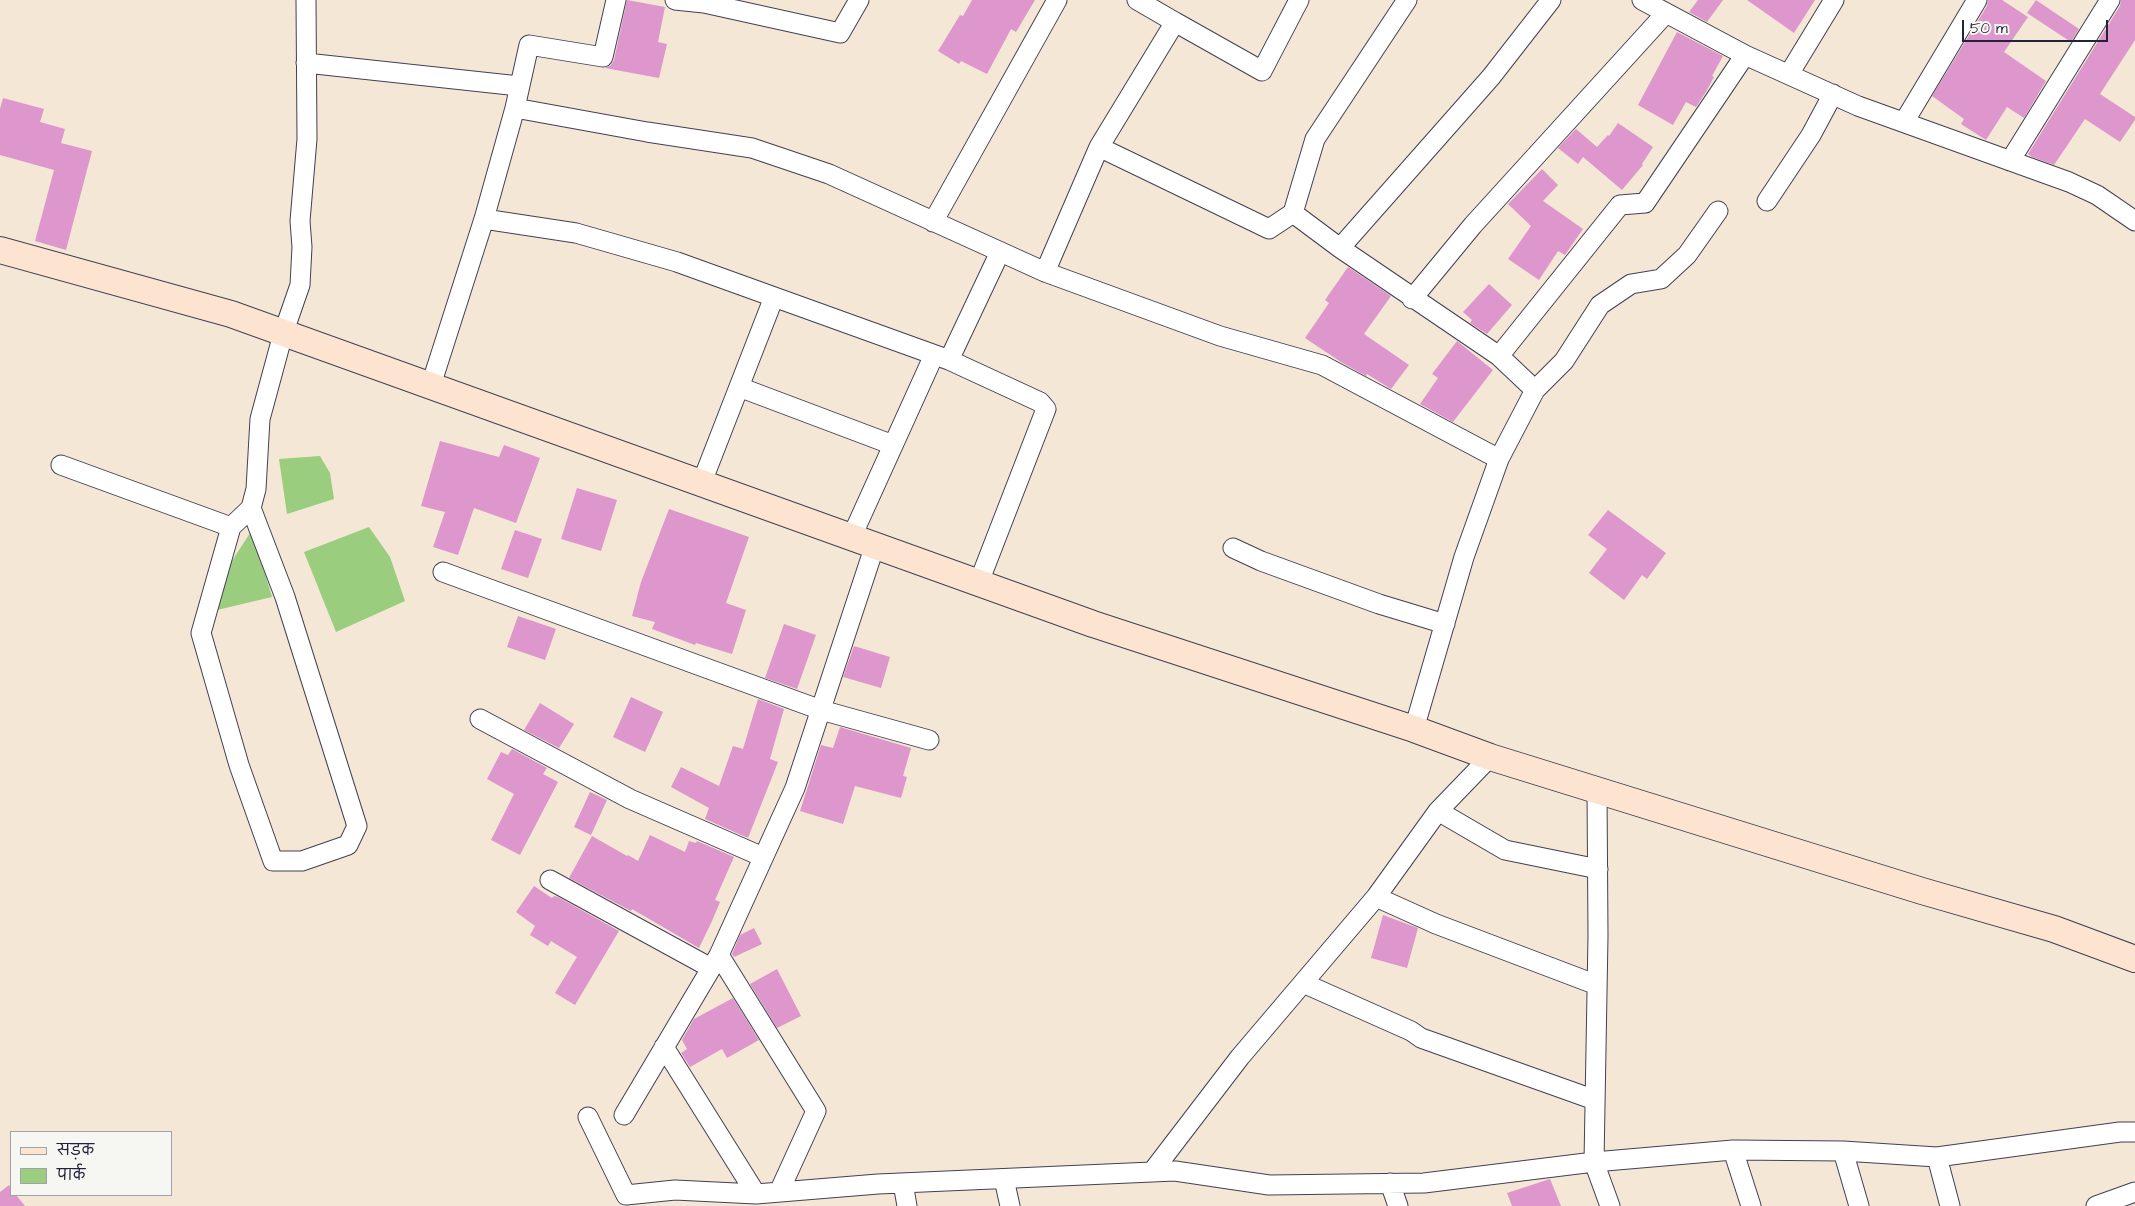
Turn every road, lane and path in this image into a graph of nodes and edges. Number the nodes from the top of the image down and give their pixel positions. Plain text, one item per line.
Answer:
1 (306, 0) edge
2 (616, 0) edge
3 (675, 0) edge
4 (859, 0) edge
5 (1057, 0) edge
6 (1137, 0) edge
7 (1299, 0) edge
8 (1551, 0) edge
9 (1642, 0) edge
10 (1834, 0) edge
11 (1977, 0) edge
12 (2110, 0) edge
13 (1404, 1) edge
14 (705, 2) edge
15 (1666, 13) junction
16 (1175, 22) junction
17 (1745, 55) junction
18 (306, 63) junction
19 (1789, 74) junction
20 (518, 86) junction
21 (1833, 94) junction
22 (515, 108) junction
23 (1904, 122) junction
24 (1099, 147) junction
25 (2010, 161) junction
26 (1767, 200) dead end
27 (1718, 211) dead end
28 (1293, 212) junction
29 (484, 219) junction
30 (933, 222) junction
31 (2135, 222) edge
32 (1340, 248) junction
33 (0, 250) edge
34 (1000, 252) junction
35 (1045, 272) junction
36 (774, 297) junction
37 (1412, 299) junction
38 (283, 334) junction
39 (1499, 356) junction
40 (942, 358) junction
41 (431, 385) junction
42 (739, 387) junction
43 (1535, 390) junction
44 (893, 445) junction
45 (1499, 459) junction
46 (61, 465) dead end
47 (702, 482) junction
48 (251, 508) junction
49 (231, 527) junction
50 (863, 541) junction
51 (1233, 548) dead end
52 (444, 572) dead end
53 (979, 582) junction
54 (1445, 624) junction
55 (821, 710) junction
56 (480, 719) dead end
57 (1414, 729) junction
58 (929, 740) dead end
59 (1490, 757) junction
60 (1598, 790) junction
61 (1438, 811) junction
62 (763, 857) junction
63 (1598, 870) junction
64 (550, 880) dead end
65 (1376, 897) junction
66 (2135, 959) edge
67 (715, 962) junction
68 (1303, 983) junction
69 (1597, 986) junction
70 (664, 1047) junction
71 (1595, 1100) junction
72 (624, 1114) dead end
73 (588, 1117) dead end
74 (2135, 1132) edge
75 (1733, 1150) junction
76 (1843, 1151) junction
77 (1937, 1158) junction
78 (1594, 1162) junction
79 (1152, 1172) junction
80 (1004, 1179) junction
81 (903, 1183) junction
82 (1390, 1183) junction
83 (778, 1192) junction
84 (2135, 1192) edge
85 (756, 1194) junction
86 (907, 1206) edge
87 (1010, 1206) edge
88 (1398, 1206) edge
89 (1610, 1206) edge
90 (1751, 1206) edge
91 (1859, 1206) edge
92 (1950, 1206) edge
93 (2096, 1206) edge

1 - 18 street
2 - 20 street
3 - 14 street
4 - 14 street
5 - 30 street
6 - 16 street
7 - 16 street
8 - 32 street
9 - 15 street
10 - 19 street
11 - 23 street
12 - 25 street
13 - 28 street
15 - 17 street
15 - 37 street
16 - 24 street
17 - 19 street
17 - 39 street
18 - 20 street
18 - 38 street
19 - 21 street
20 - 22 street
21 - 23 street
21 - 26 street
22 - 29 street
22 - 30 street
23 - 25 street
24 - 28 street
24 - 35 street
25 - 31 street
27 - 43 street
28 - 32 street
29 - 36 street
29 - 41 street
30 - 34 street
32 - 37 street
33 - 38 main road
34 - 35 street
34 - 40 street
35 - 45 street
36 - 40 street
36 - 42 street
37 - 39 street
38 - 41 main road
38 - 48 street
39 - 43 street
40 - 44 street
40 - 53 street
41 - 47 main road
42 - 44 street
42 - 47 street
43 - 45 street
44 - 50 street
45 - 54 street
46 - 49 street
47 - 50 main road
48 - 49 street
48 - 49 street
50 - 53 main road
50 - 55 street
51 - 54 street
52 - 55 street
53 - 57 main road
54 - 57 street
55 - 58 street
55 - 62 street
56 - 62 street
57 - 59 main road
59 - 60 main road
59 - 61 street
60 - 63 street
60 - 66 main road
61 - 63 street
61 - 65 street
62 - 67 street
63 - 69 street
64 - 67 street
65 - 68 street
65 - 69 street
67 - 70 street
67 - 83 street
68 - 71 street
68 - 79 street
69 - 71 street
70 - 72 street
70 - 85 street
71 - 78 street
73 - 85 street
74 - 77 street
75 - 76 street
75 - 78 street
75 - 90 street
76 - 77 street
76 - 91 street
77 - 92 street
78 - 82 street
78 - 89 street
79 - 80 street
79 - 82 street
80 - 81 street
80 - 87 street
81 - 83 street
81 - 86 street
82 - 88 street
83 - 85 street
84 - 93 street

